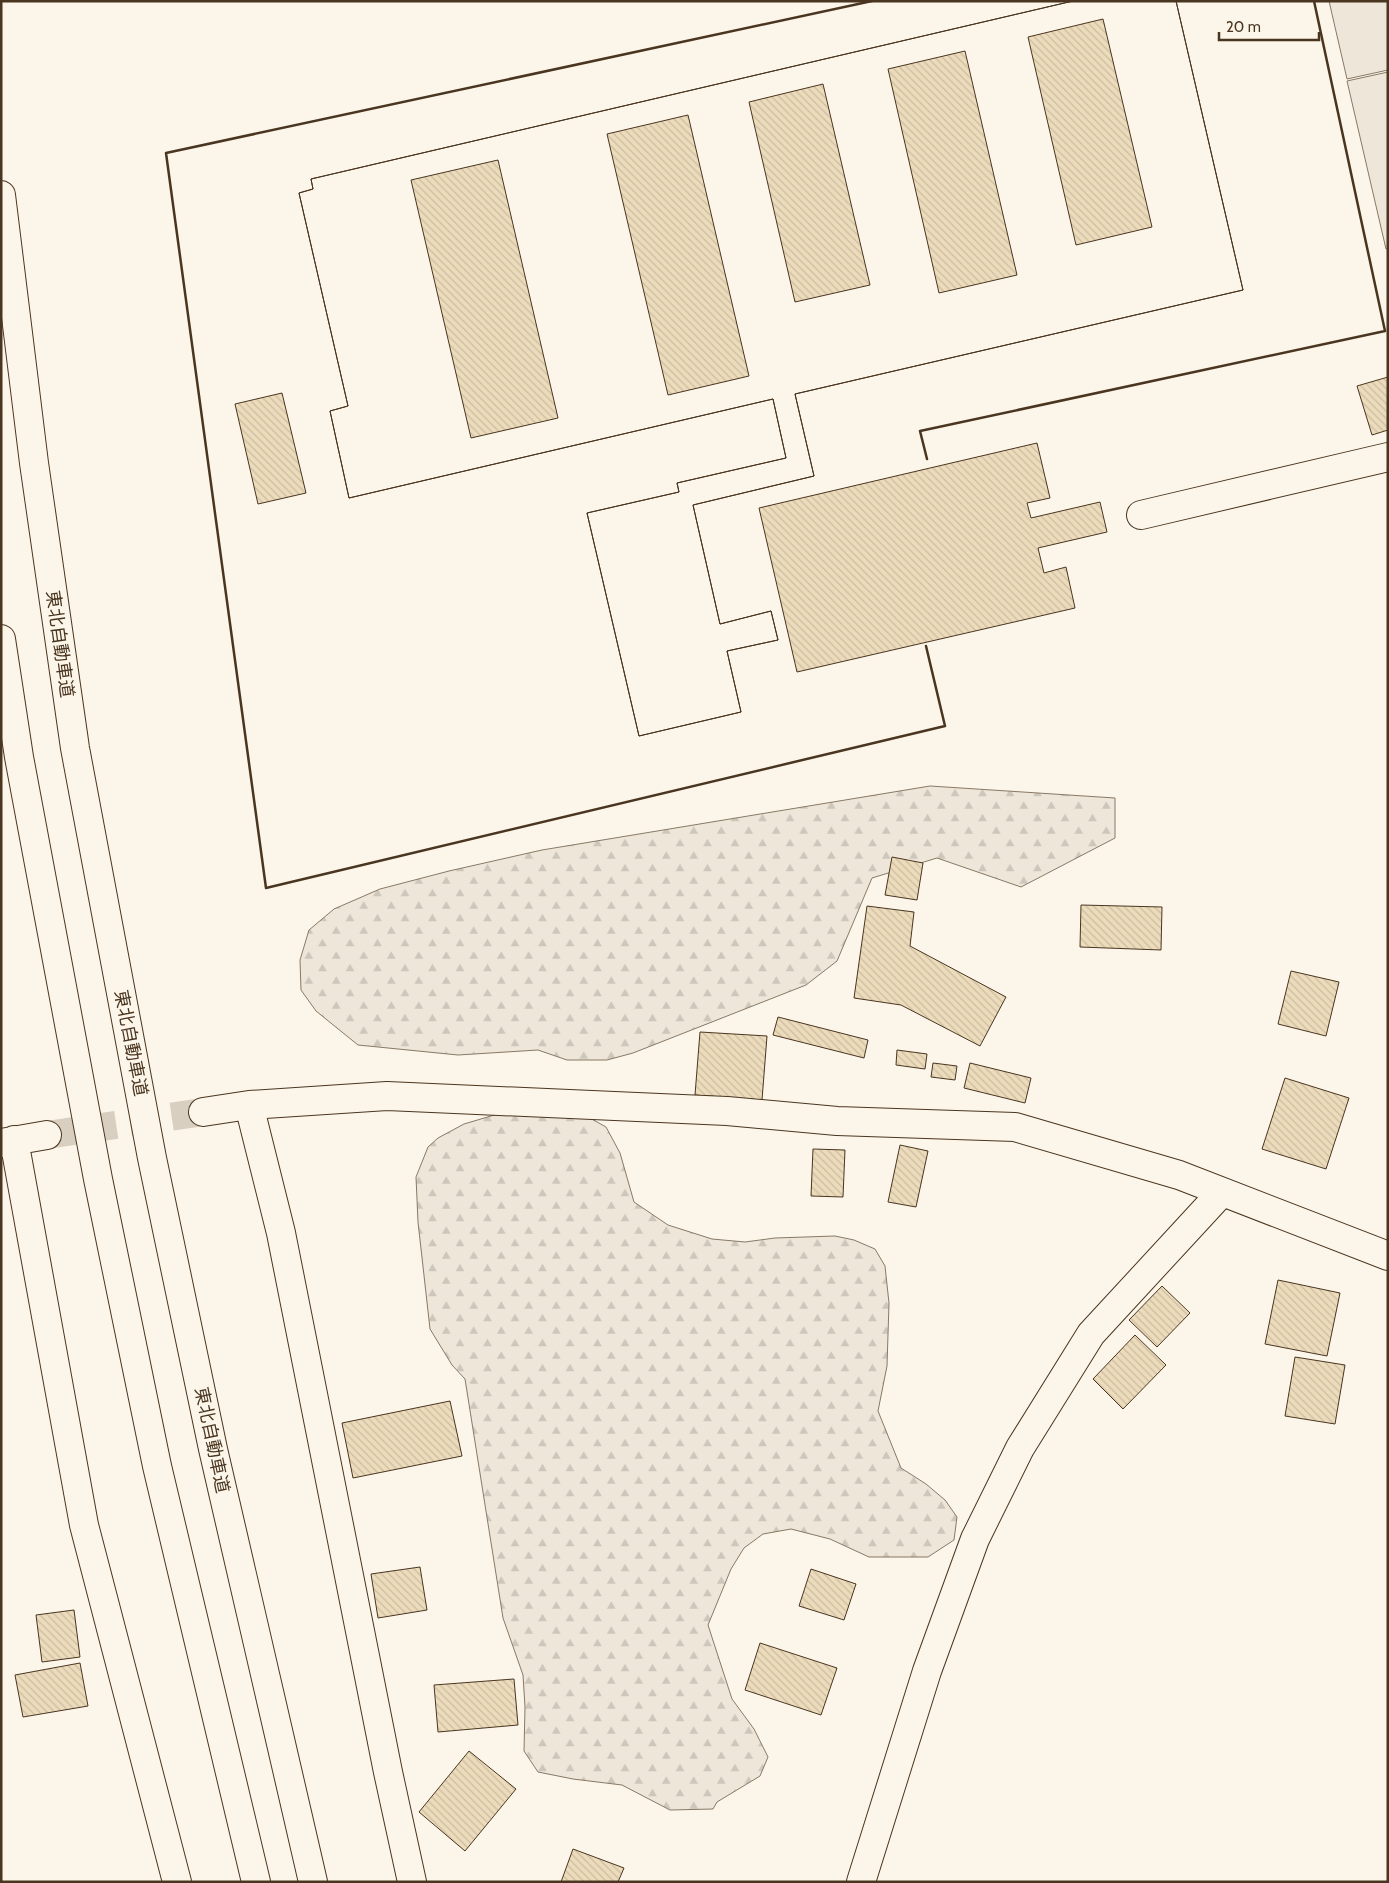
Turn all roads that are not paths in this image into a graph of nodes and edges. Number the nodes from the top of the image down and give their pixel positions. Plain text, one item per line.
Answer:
1 (1, 195) edge
2 (1388, 457) edge
3 (1141, 515) dead end
4 (1, 639) edge
5 (249, 1105) junction
6 (203, 1112) tunnel mouth
7 (47, 1135) tunnel mouth
8 (8, 1141) edge
9 (1222, 1192) junction
10 (1388, 1256) edge
11 (177, 1882) edge
12 (256, 1882) edge
13 (313, 1882) edge
14 (412, 1882) edge
15 (861, 1882) edge

1 - 13 main road, 東北自動車道
2 - 3 main road
4 - 12 main road
5 - 6 main road
5 - 9 main road
5 - 14 main road
7 - 8 main road
8 - 11 main road
9 - 10 main road
9 - 15 main road

